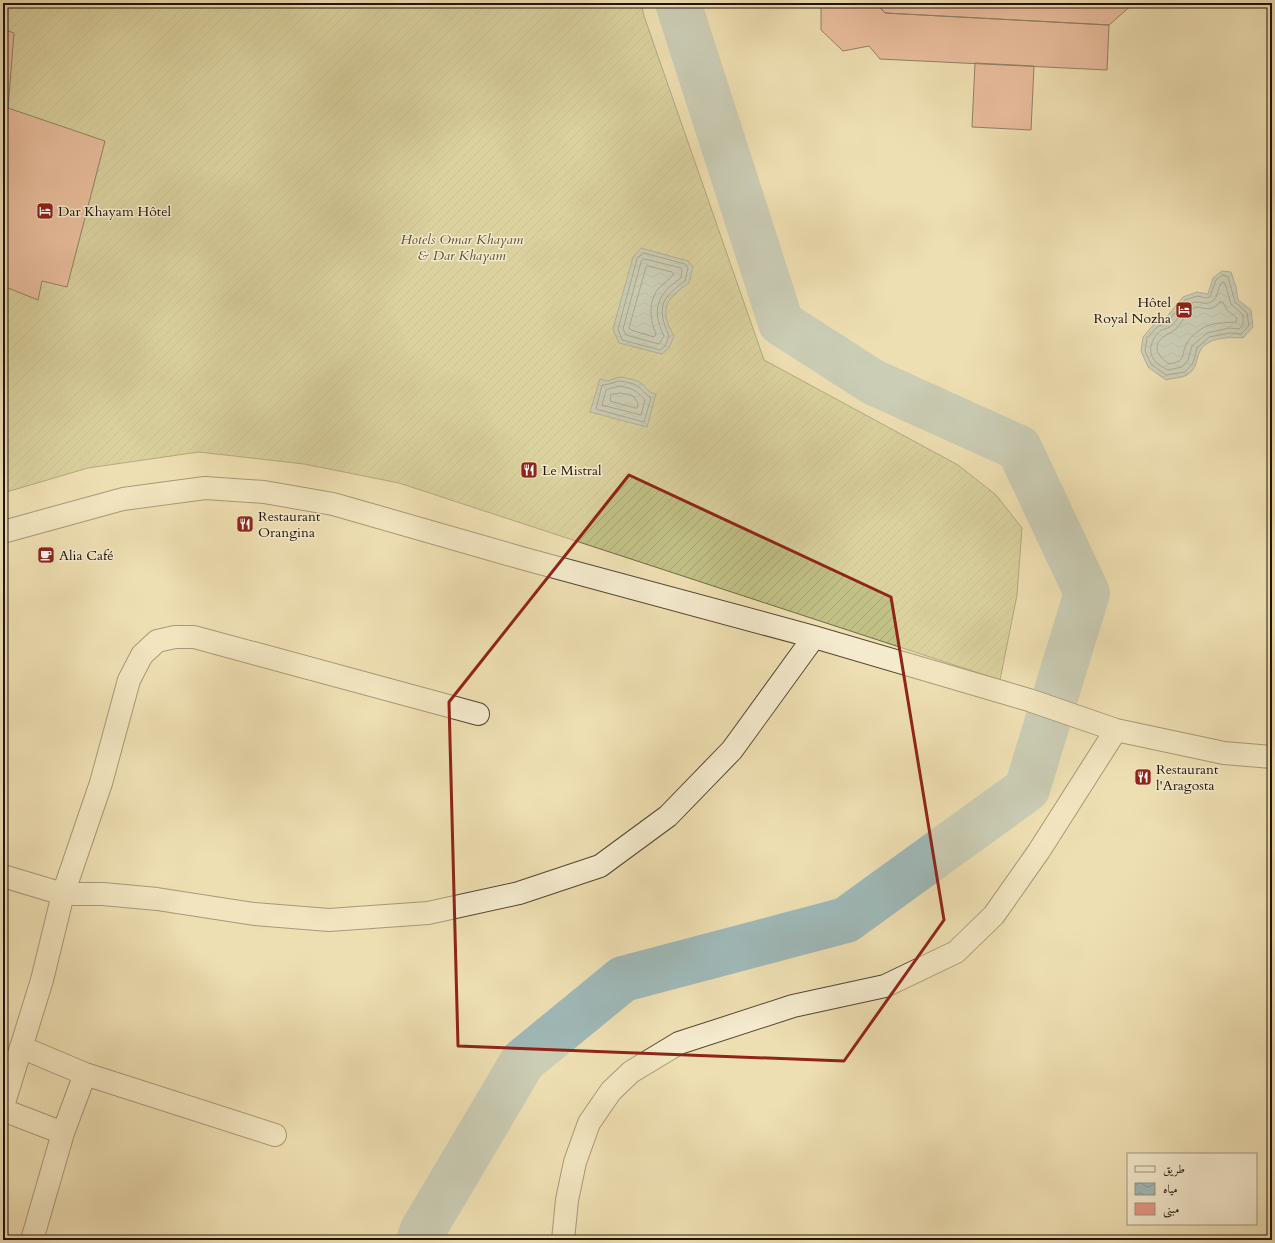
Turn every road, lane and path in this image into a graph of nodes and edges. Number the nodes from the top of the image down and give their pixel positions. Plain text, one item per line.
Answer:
1 (3, 532) edge
2 (814, 637) junction
3 (478, 714) dead end
4 (1116, 730) junction
5 (1272, 757) edge
6 (3, 876) edge
7 (64, 894) junction
8 (20, 1047) junction
9 (85, 1074) junction
10 (3, 1106) edge
11 (3, 1110) edge
12 (63, 1133) junction
13 (275, 1135) dead end
14 (32, 1240) edge
15 (563, 1240) edge

1 - 2 street
2 - 4 street
2 - 7 street
3 - 7 street
4 - 5 street
4 - 15 street
6 - 7 street
7 - 8 street
8 - 9 street
8 - 10 street
9 - 12 street
9 - 13 street
11 - 12 street
12 - 14 street

